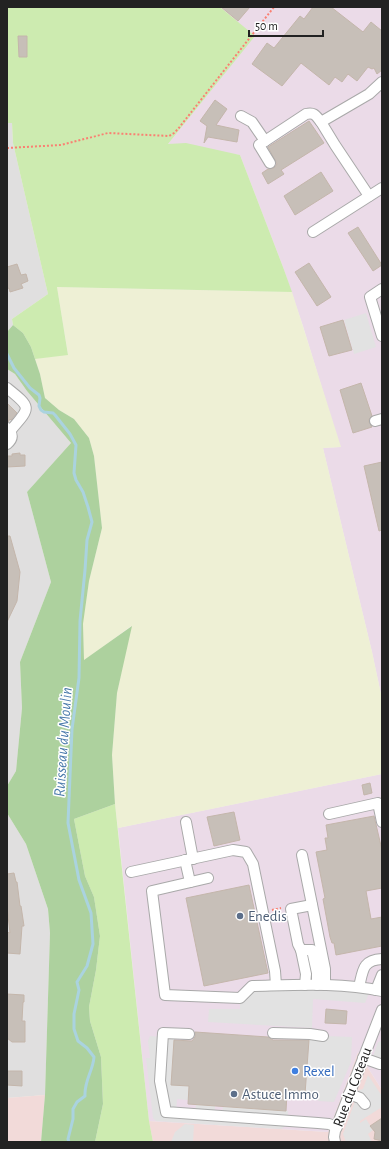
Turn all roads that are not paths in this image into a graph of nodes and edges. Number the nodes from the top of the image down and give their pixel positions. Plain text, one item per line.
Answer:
1 (382, 82) edge
2 (241, 116) dead end
3 (321, 122) junction
4 (265, 141) junction
5 (270, 163) dead end
6 (382, 188) edge
7 (369, 196) junction
8 (313, 232) dead end
9 (382, 290) edge
10 (382, 334) edge
11 (7, 388) edge
12 (9, 430) edge
13 (7, 444) edge
14 (329, 814) dead end
15 (186, 822) dead end
16 (382, 822) edge
17 (302, 855) dead end
18 (189, 859) junction
19 (131, 872) dead end
20 (208, 878) dead end
21 (190, 882) junction
22 (312, 905) junction
23 (301, 950) junction
24 (382, 959) edge
25 (382, 975) edge
26 (276, 985) junction
27 (305, 985) junction
28 (321, 985) junction
29 (359, 987) junction
30 (379, 990) edge
31 (382, 1010) edge
32 (273, 1033) dead end
33 (189, 1034) dead end
34 (323, 1036) dead end
35 (363, 1058) junction
36 (380, 1064) dead end
37 (349, 1094) junction
38 (365, 1104) dead end
39 (337, 1127) junction
40 (335, 1142) edge

1 - 3 street
2 - 4 street
3 - 4 street
3 - 7 street
4 - 5 street
6 - 7 street
7 - 8 street
9 - 10 street
11 - 12 street
12 - 13 street
14 - 16 street
15 - 18 street
17 - 22 street
18 - 19 street
18 - 21 street
18 - 26 street
20 - 21 street
21 - 26 street
22 - 23 street
22 - 28 street
23 - 27 street
23 - 28 street
24 - 29 street
25 - 30 street
26 - 27 street
27 - 28 street
28 - 29 street
29 - 30 street
31 - 35 street, Rue du Coteau
32 - 34 street
33 - 39 street
35 - 36 street
35 - 37 street, Rue du Coteau
37 - 38 street
37 - 39 street, Rue du Coteau
39 - 40 street, Rue du Coteau

